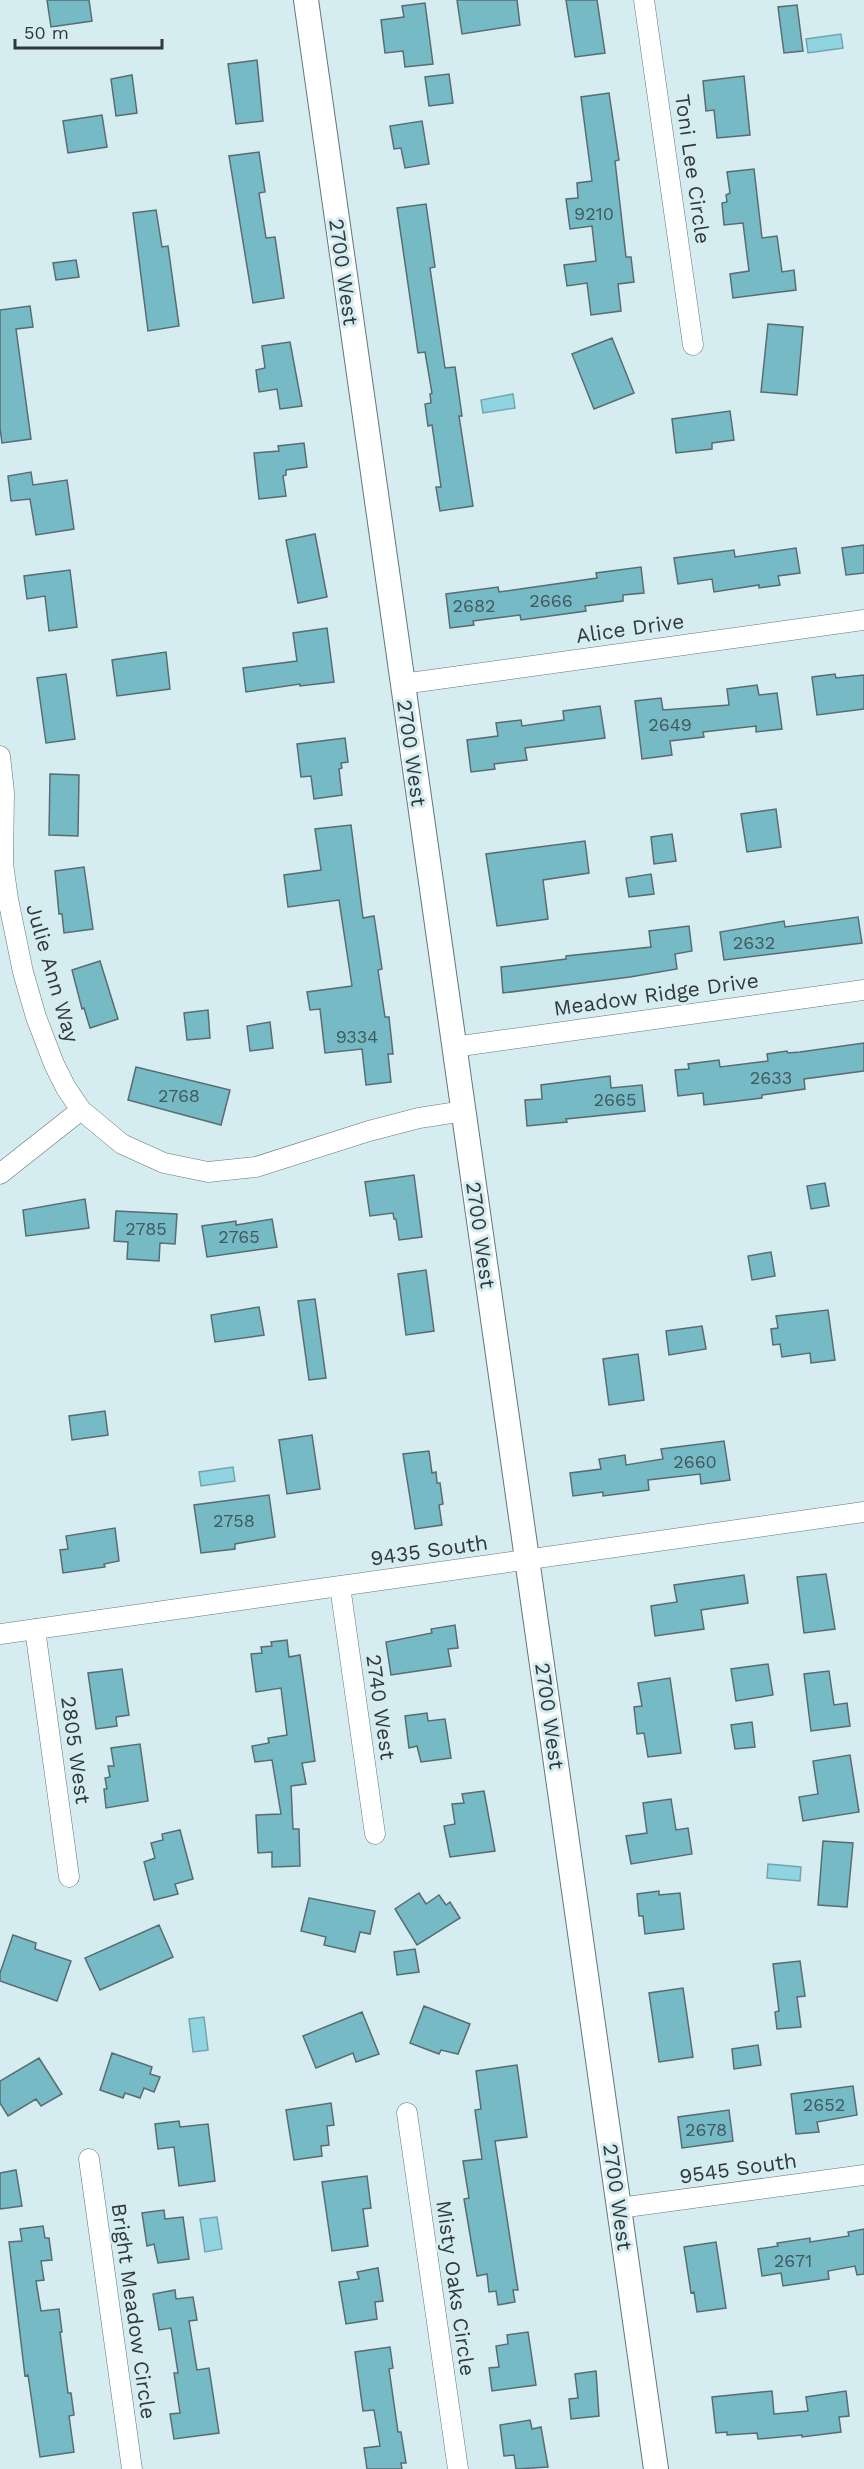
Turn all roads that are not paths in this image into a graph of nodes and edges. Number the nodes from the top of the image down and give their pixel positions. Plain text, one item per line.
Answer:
1 (306, 0) edge
2 (644, 0) edge
3 (693, 345) dead end
4 (864, 620) edge
5 (402, 684) junction
6 (0, 758) edge
7 (864, 990) edge
8 (454, 1047) junction
9 (81, 1110) junction
10 (464, 1111) junction
11 (0, 1174) edge
12 (864, 1512) edge
13 (528, 1560) junction
14 (340, 1586) junction
15 (35, 1629) junction
16 (0, 1634) edge
17 (375, 1834) dead end
18 (69, 1877) dead end
19 (407, 2113) dead end
20 (89, 2159) dead end
21 (864, 2175) edge
22 (620, 2208) junction
23 (132, 2469) edge
24 (458, 2469) edge
25 (656, 2469) edge

1 - 5 main road, 2700 West
2 - 3 street, Toni Lee Circle
4 - 5 street, Alice Drive
5 - 8 main road, 2700 West
6 - 9 street, Julie Ann Way
7 - 8 street, Meadow Ridge Drive
8 - 10 main road, 2700 West
9 - 10 street, Julie Ann Way
9 - 11 street
10 - 13 main road, 2700 West
12 - 13 street, 9435 South
13 - 14 street, 9435 South
13 - 22 main road, 2700 West
14 - 15 street, 9435 South
14 - 17 street, 2740 West
15 - 16 street, 9435 South
15 - 18 street, 2805 West
19 - 24 street, Misty Oaks Circle
20 - 23 street, Bright Meadow Circle
21 - 22 street, 9545 South
22 - 25 main road, 2700 West

